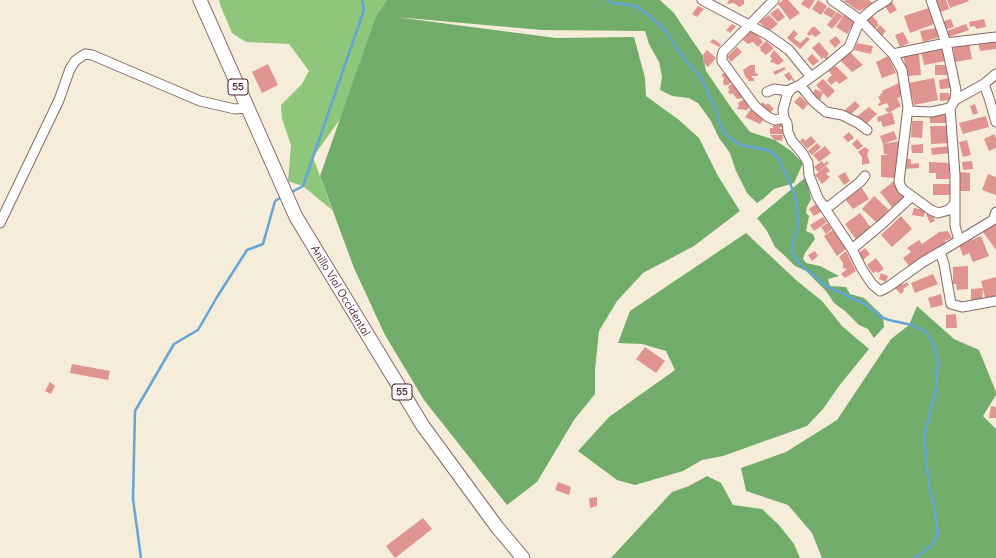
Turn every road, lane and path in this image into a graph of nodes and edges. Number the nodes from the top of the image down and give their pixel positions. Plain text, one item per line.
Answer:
1 (200, 0) edge
2 (702, 0) edge
3 (774, 0) edge
4 (832, 0) edge
5 (887, 0) edge
6 (931, 0) edge
7 (860, 20) junction
8 (750, 25) junction
9 (996, 37) edge
10 (946, 43) junction
11 (893, 54) junction
12 (996, 74) edge
13 (811, 77) junction
14 (984, 84) junction
15 (800, 85) junction
16 (789, 91) junction
17 (767, 92) dead end
18 (953, 104) junction
19 (247, 108) junction
20 (908, 111) junction
21 (784, 118) junction
22 (996, 122) edge
23 (867, 130) dead end
24 (865, 176) dead end
25 (912, 196) junction
26 (955, 203) junction
27 (824, 207) junction
28 (995, 219) edge
29 (0, 223) edge
30 (959, 240) junction
31 (852, 249) junction
32 (940, 252) junction
33 (996, 301) edge
34 (522, 558) edge

1 - 19 highway, Anillo Vial Occidental / 55
2 - 8 street
3 - 8 street
4 - 7 street
5 - 7 street
6 - 10 street
7 - 11 street
7 - 13 street
8 - 13 street
8 - 21 street
9 - 10 street
10 - 11 street
10 - 18 street
11 - 20 street
12 - 14 street
13 - 15 street
14 - 18 street
14 - 22 street
15 - 16 street
15 - 23 street
16 - 17 street
16 - 21 street
18 - 20 street
18 - 26 street
19 - 29 street
19 - 34 highway, Anillo Vial Occidental / 55
20 - 25 street
21 - 27 street
24 - 27 street
25 - 26 street
25 - 31 street
26 - 30 street
27 - 31 street
28 - 30 street
30 - 32 street
31 - 32 street
32 - 33 street

